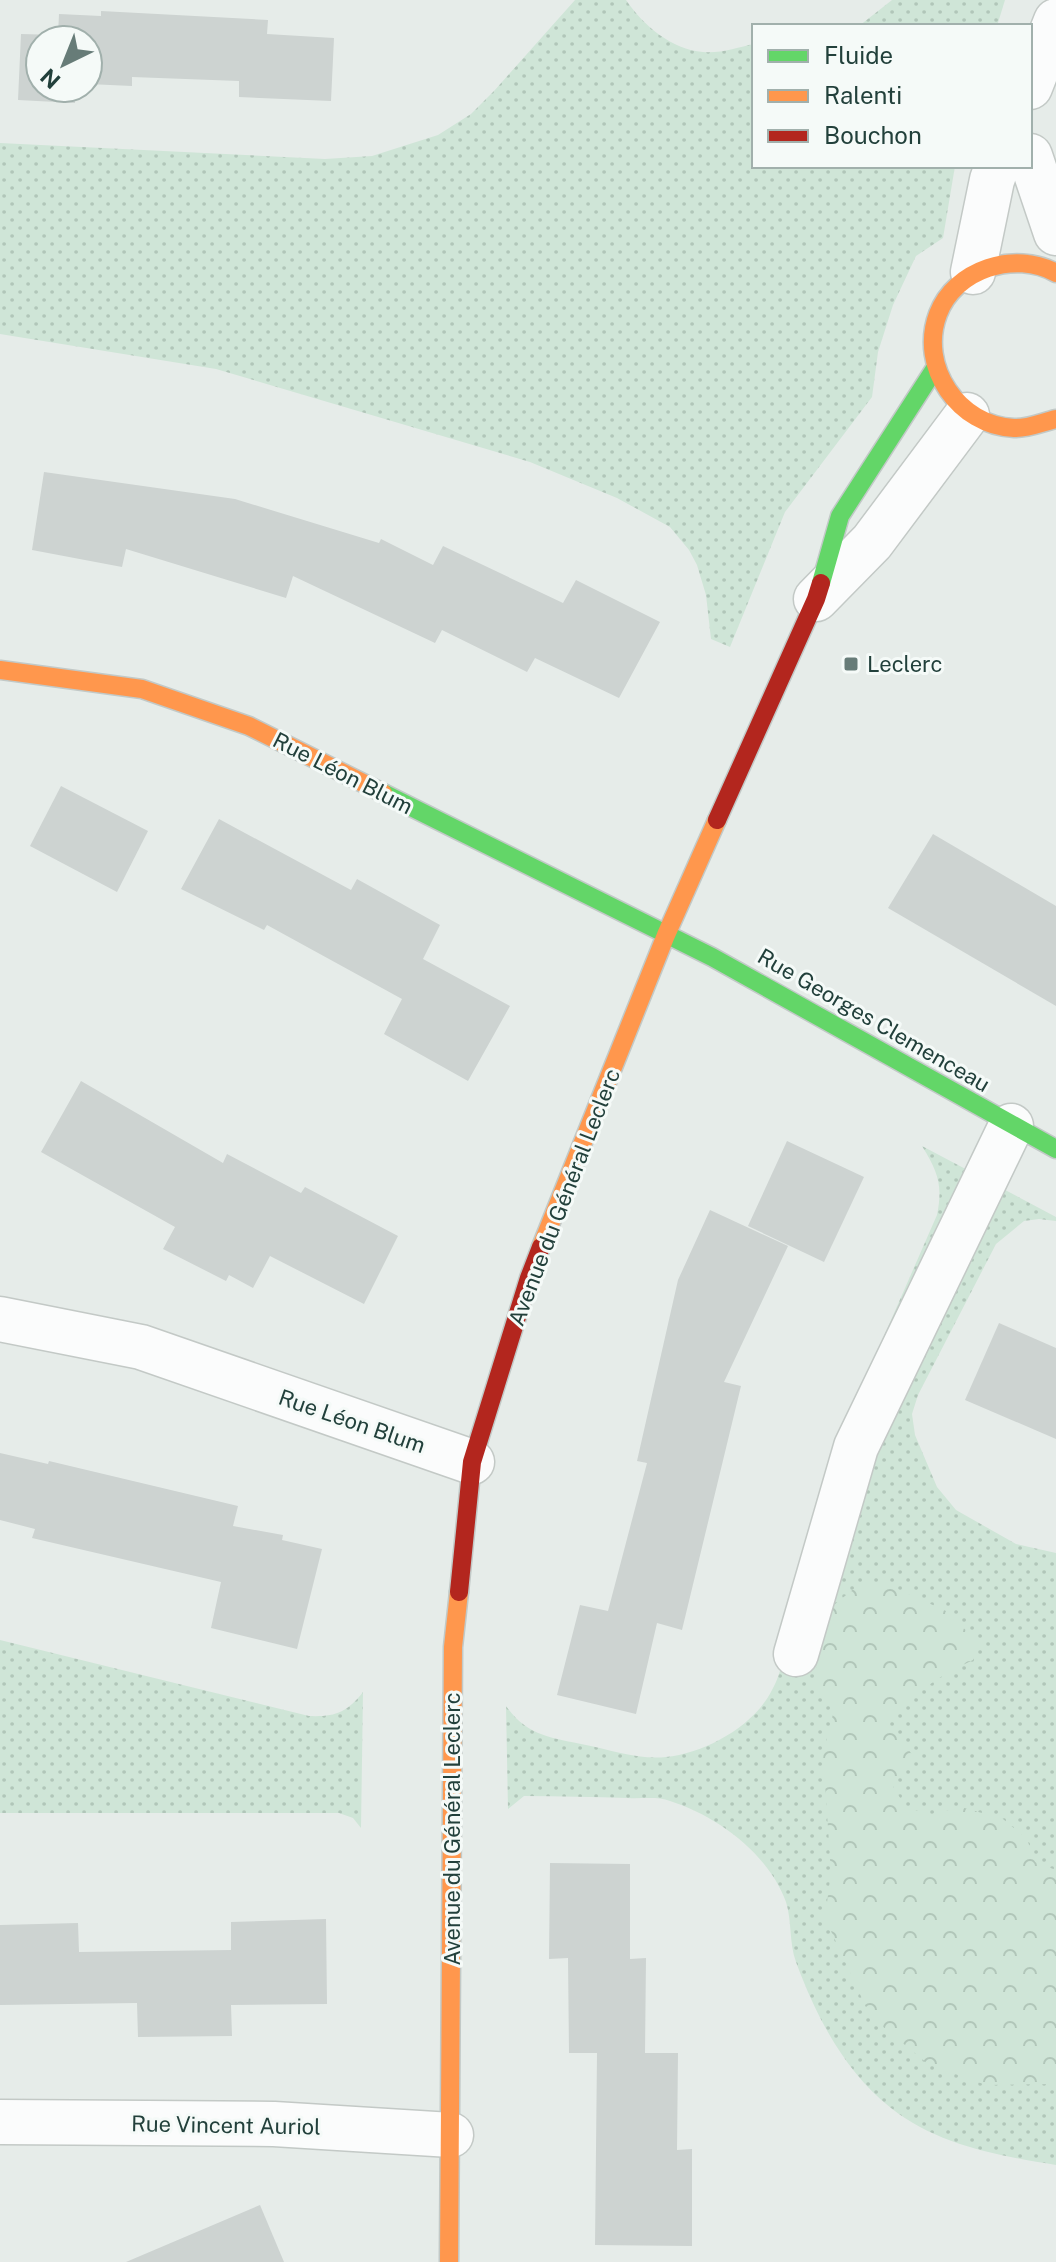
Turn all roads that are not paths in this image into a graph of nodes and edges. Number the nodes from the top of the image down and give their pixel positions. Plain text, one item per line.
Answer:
1 (1056, 21) edge
2 (1032, 82) edge
3 (1032, 162) edge
4 (996, 168) edge
5 (1056, 233) edge
6 (973, 272) junction
7 (1056, 273) edge
8 (934, 370) junction
9 (967, 415) junction
10 (1056, 419) edge
11 (816, 599) junction
12 (0, 670) edge
13 (666, 935) junction
14 (1011, 1126) junction
15 (1056, 1149) edge
16 (0, 1319) edge
17 (472, 1462) junction
18 (796, 1654) dead end
19 (0, 2122) edge
20 (451, 2135) junction
21 (449, 2262) edge

1 - 2 street
3 - 5 street
4 - 6 street
6 - 7 street
6 - 8 street
8 - 9 street
8 - 11 street, Avenue du Général Leclerc
9 - 10 street
9 - 11 street, Avenue du Général Leclerc
11 - 13 street, Avenue du Général Leclerc
12 - 13 street, Rue Léon Blum
13 - 14 street, Rue Georges Clemenceau
13 - 17 street, Avenue du Général Leclerc
14 - 15 street, Rue Georges Clemenceau
14 - 18 street
16 - 17 street, Rue Léon Blum
17 - 20 street, Avenue du Général Leclerc
19 - 20 street, Rue Vincent Auriol
20 - 21 street, Avenue du Général Leclerc

